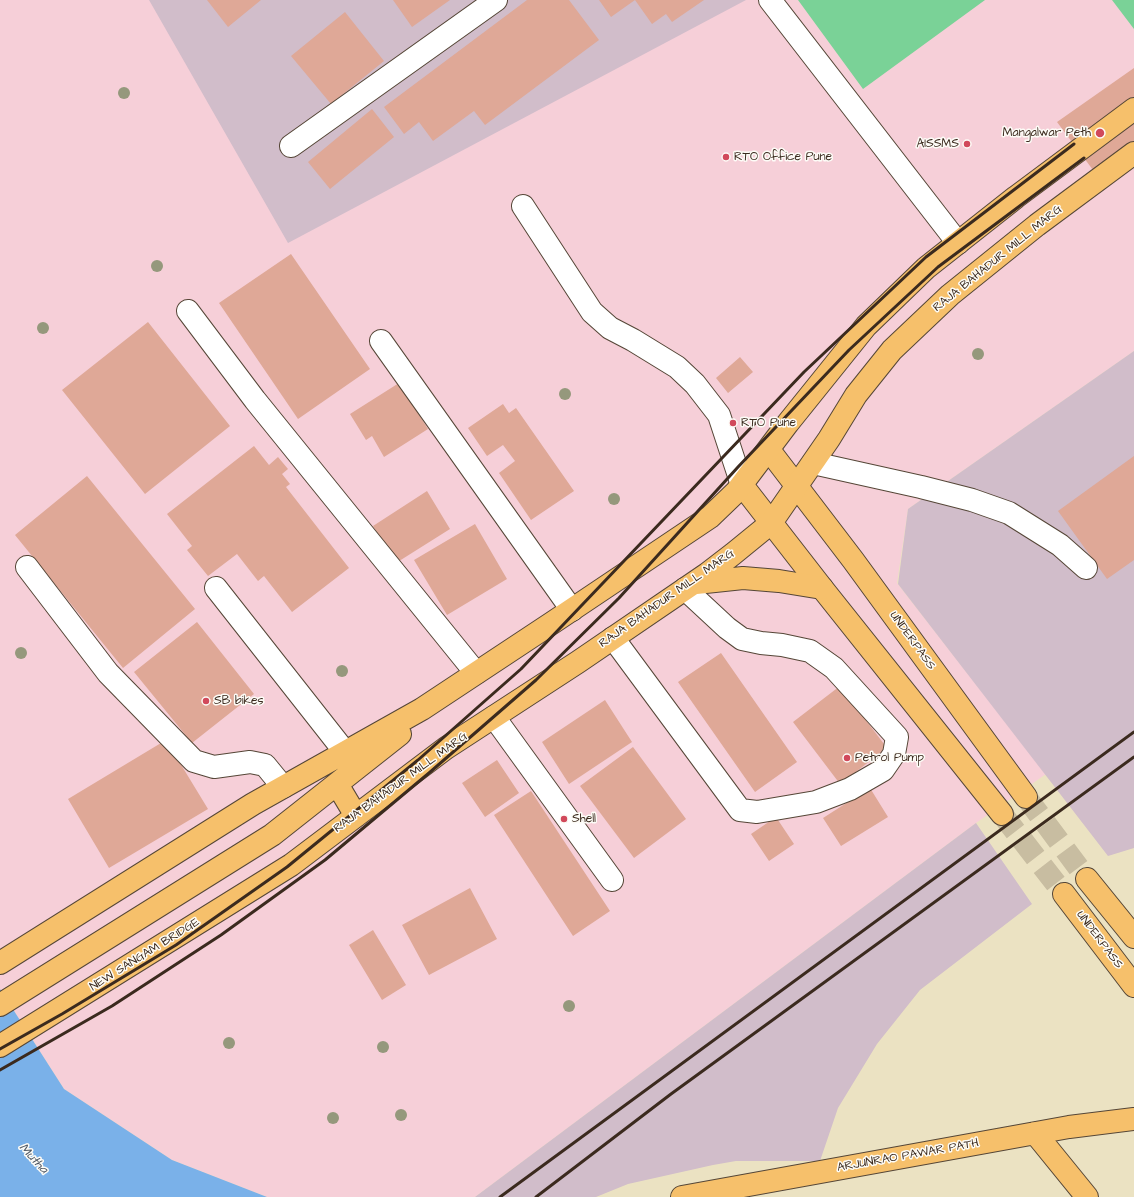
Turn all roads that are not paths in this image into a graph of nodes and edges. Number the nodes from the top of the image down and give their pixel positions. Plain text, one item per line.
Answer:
1 (496, 0) edge
2 (770, 0) edge
3 (1134, 109) edge
4 (291, 146) dead end
5 (1134, 153) edge
6 (523, 206) dead end
7 (958, 243) junction
8 (188, 312) dead end
9 (381, 341) dead end
10 (769, 450) junction
11 (813, 463) junction
12 (742, 484) junction
13 (797, 487) junction
14 (771, 523) junction
15 (27, 567) dead end
16 (1086, 568) dead end
17 (689, 586) junction
18 (216, 588) dead end
19 (822, 588) junction
20 (572, 610) junction
21 (613, 638) junction
22 (476, 673) junction
23 (494, 717) junction
24 (345, 752) junction
25 (337, 784) junction
26 (283, 786) junction
27 (1026, 797) tunnel mouth
28 (1002, 814) tunnel mouth
29 (356, 816) junction
30 (291, 865) joint
31 (1086, 879) tunnel mouth
32 (612, 880) dead end
33 (1064, 894) tunnel mouth
34 (1134, 937) edge
35 (0, 963) edge
36 (1134, 986) edge
37 (0, 1005) edge
38 (0, 1046) edge
39 (1134, 1108) edge
40 (1134, 1119) edge
41 (1104, 1122) junction
42 (1035, 1133) junction
43 (682, 1197) edge
44 (1087, 1197) edge

1 - 4 street
2 - 7 street
3 - 7 main road
5 - 11 main road, RAJA BAHADUR MILL MARG
6 - 12 street
7 - 10 main road
8 - 22 street
9 - 20 street
10 - 12 main road
10 - 13 main road, UNDERPASS
11 - 13 main road, RAJA BAHADUR MILL MARG
11 - 16 street
12 - 14 main road
12 - 20 main road
13 - 14 main road, RAJA BAHADUR MILL MARG
13 - 27 main road, UNDERPASS
14 - 17 main road, RAJA BAHADUR MILL MARG
14 - 19 main road
15 - 26 street
17 - 19 main road
17 - 21 main road, RAJA BAHADUR MILL MARG
17 - 21 street
18 - 24 street
19 - 28 main road
20 - 22 main road
21 - 23 main road, RAJA BAHADUR MILL MARG
22 - 24 main road
22 - 25 main road
23 - 29 main road, RAJA BAHADUR MILL MARG
23 - 32 street
24 - 26 main road
25 - 29 main road
25 - 37 main road
26 - 35 main road
29 - 30 main road, RAJA BAHADUR MILL MARG
30 - 38 main road, NEW SANGAM BRIDGE
31 - 34 main road
33 - 36 main road, UNDERPASS
39 - 41 main road
40 - 41 main road, ARJUNRAO PAWAR PATH
41 - 42 main road, ARJUNRAO PAWAR PATH
42 - 43 main road, ARJUNRAO PAWAR PATH
42 - 44 main road

